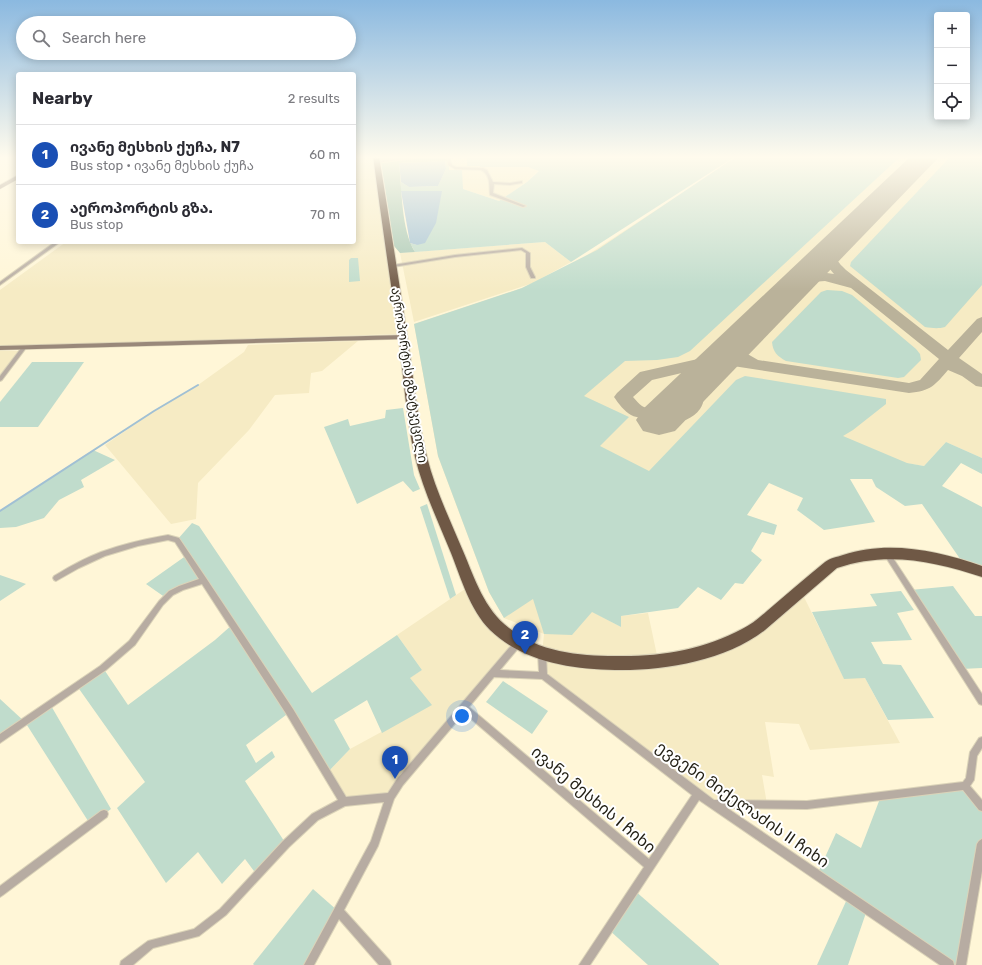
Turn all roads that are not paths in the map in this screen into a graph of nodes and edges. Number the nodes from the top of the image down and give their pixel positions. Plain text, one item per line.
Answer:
1 (383, 201) edge
2 (510, 201) edge
3 (524, 206) dead end
4 (55, 244) edge
5 (393, 266) junction
6 (534, 277) dead end
7 (0, 284) edge
8 (403, 336) junction
9 (0, 348) edge
10 (24, 348) junction
11 (0, 379) edge
12 (886, 552) junction
13 (982, 572) edge
14 (56, 578) dead end
15 (204, 580) junction
16 (518, 643) junction
17 (542, 654) junction
18 (493, 672) junction
19 (543, 676) junction
20 (982, 701) edge
21 (464, 708) junction
22 (0, 739) edge
23 (982, 741) edge
24 (965, 786) junction
25 (698, 794) junction
26 (390, 797) junction
27 (344, 802) junction
28 (713, 804) junction
29 (982, 807) edge
30 (104, 814) dead end
31 (982, 844) edge
32 (650, 866) junction
33 (0, 892) edge
34 (338, 911) junction
35 (125, 965) edge
36 (309, 965) edge
37 (386, 965) edge
38 (584, 965) edge
39 (949, 965) edge
40 (961, 965) edge

1 - 5 highway, აეროპორტის გზატკეცილი
2 - 3 street
4 - 7 street
5 - 6 street
5 - 8 highway, აეროპორტის გზატკეცილი
8 - 10 street
8 - 16 highway, აეროპორტის გზატკეცილი
9 - 10 street
10 - 11 street
12 - 13 highway, აეროპორტის გზატკეცილი
12 - 17 highway, აეროპორტის გზატკეცილი
12 - 20 street
14 - 15 street
15 - 22 street
15 - 27 street
16 - 17 highway, აეროპორტის გზატკეცილი
16 - 18 street
17 - 19 street
18 - 19 street
18 - 21 street
19 - 25 street, ევგენი მიქელაძის II ჩიხი
21 - 26 street
21 - 32 street, ივანე მესხის I ჩიხი
23 - 24 street
24 - 28 street
24 - 29 street
25 - 28 street, ევგენი მიქელაძის II ჩიხი
25 - 32 street
26 - 27 street
26 - 34 street
27 - 35 street
28 - 39 street, ევგენი მიქელაძის II ჩიხი
30 - 33 street
31 - 40 street
32 - 38 street, ივანე მესხის I ჩიხი
34 - 36 street
34 - 37 street

